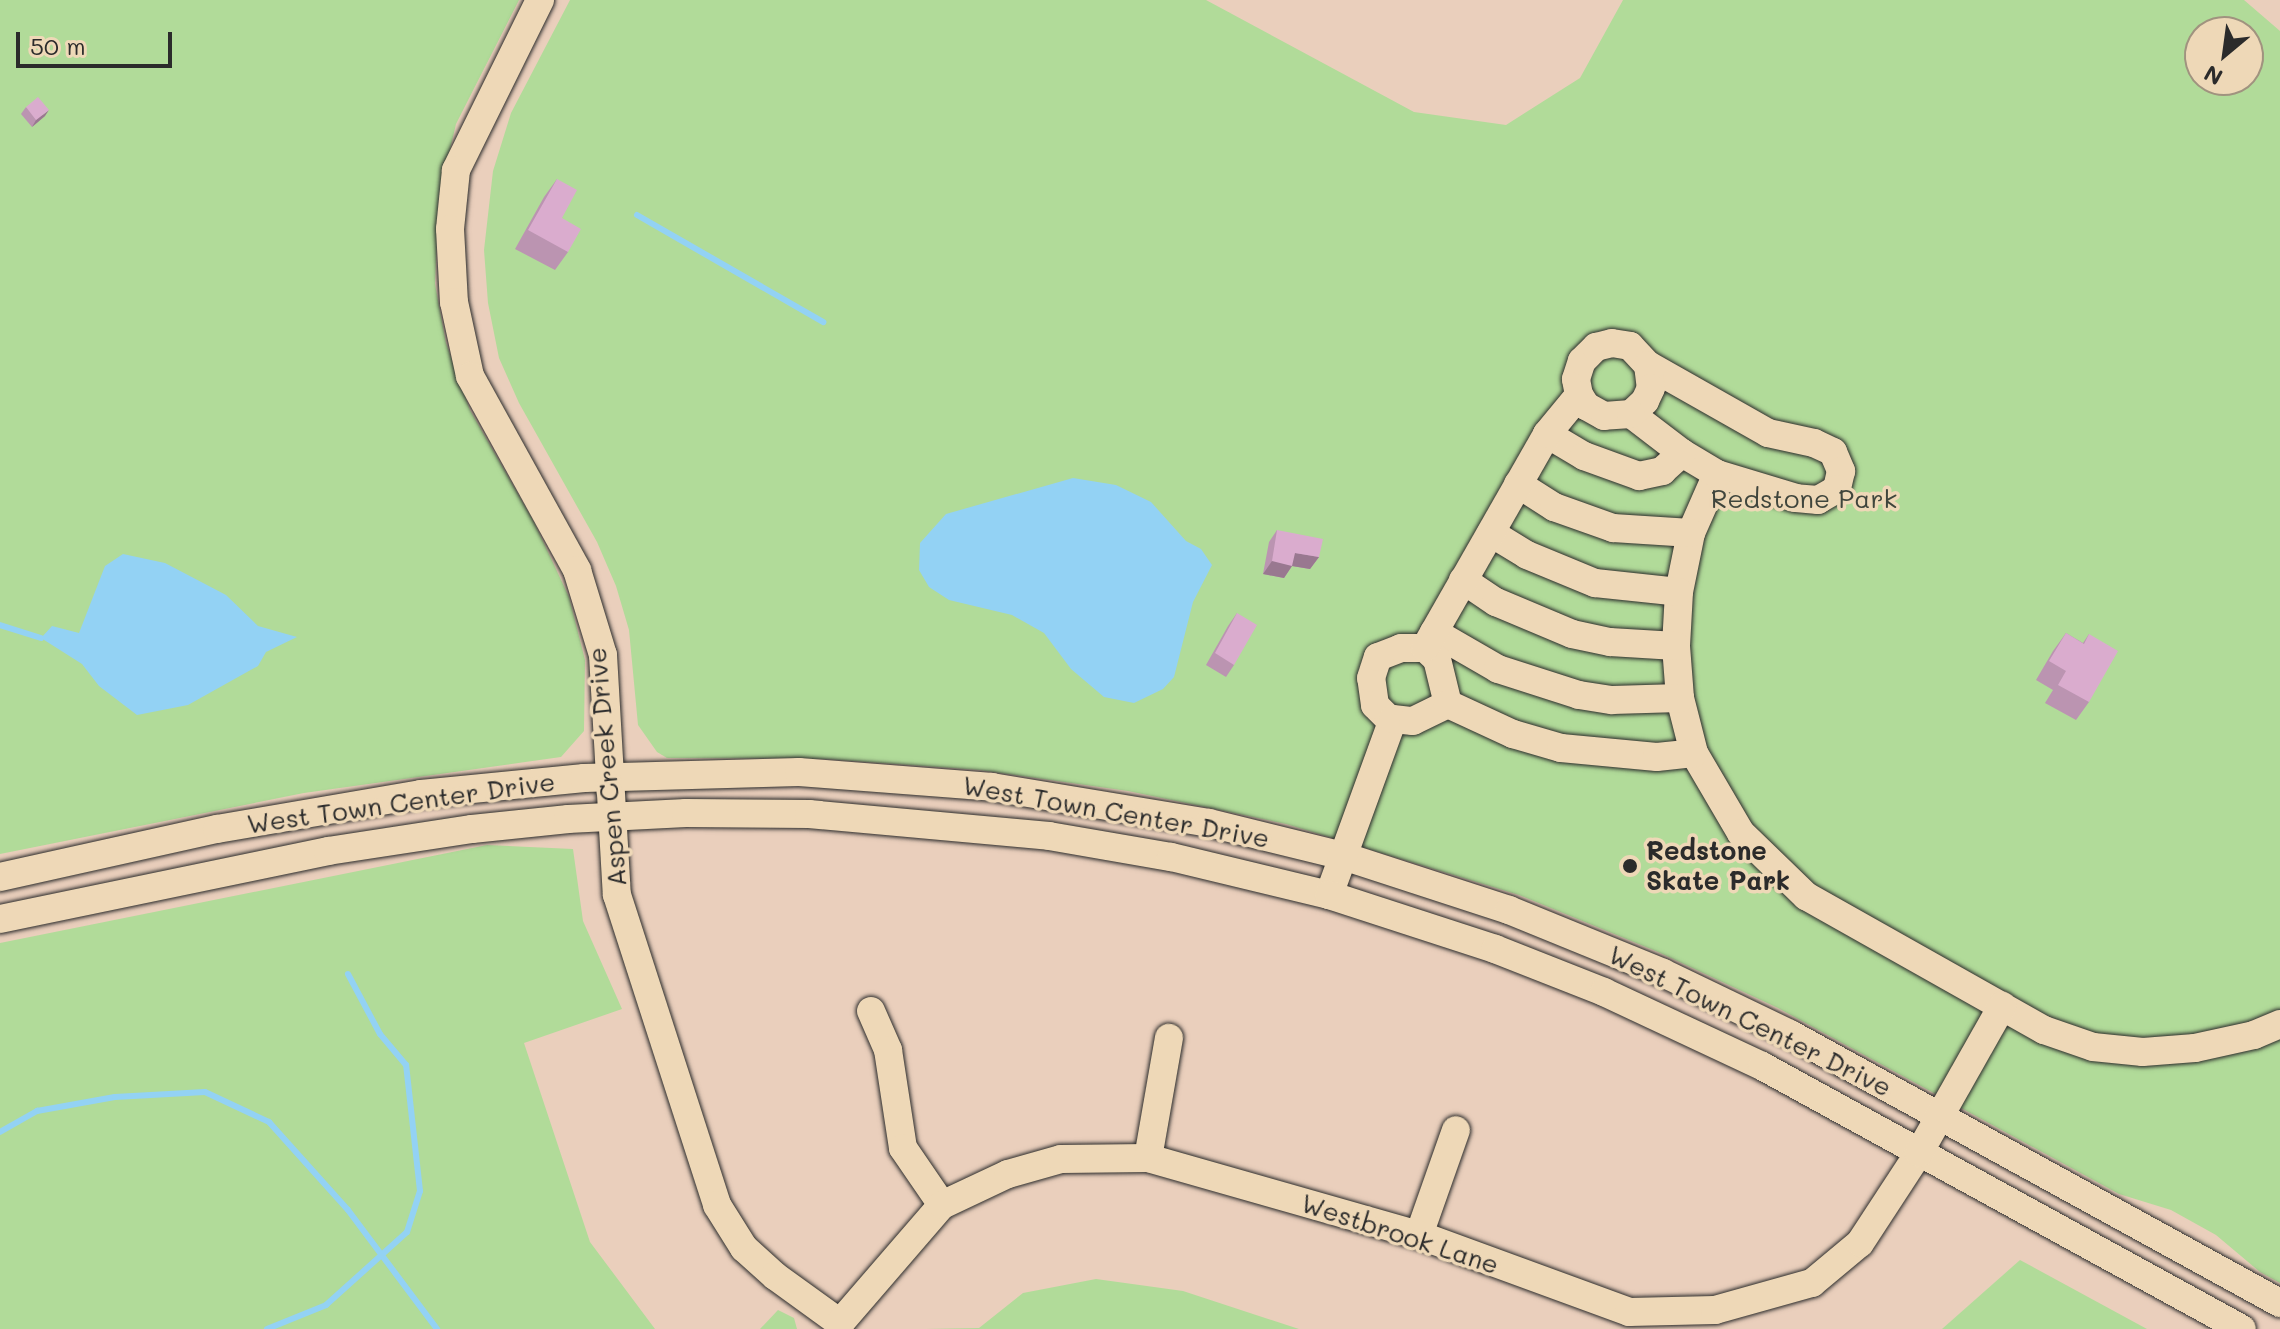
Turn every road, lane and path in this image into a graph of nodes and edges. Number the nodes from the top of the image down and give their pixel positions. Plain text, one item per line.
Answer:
1 (540, 0) edge
2 (1648, 365) junction
3 (1579, 395) junction
4 (1631, 414) junction
5 (1547, 434) junction
6 (1682, 453) junction
7 (1717, 474) junction
8 (1518, 484) junction
9 (1491, 533) junction
10 (1691, 533) junction
11 (1463, 580) junction
12 (1679, 592) junction
13 (1429, 640) junction
14 (1676, 646) junction
15 (1680, 698) junction
16 (1448, 704) junction
17 (1392, 722) junction
18 (1694, 753) junction
19 (612, 777) junction
20 (615, 817) junction
21 (1343, 856) junction
22 (0, 877) edge
23 (1329, 895) junction
24 (0, 919) edge
25 (2002, 1006) junction
26 (871, 1011) dead end
27 (2280, 1024) edge
28 (1169, 1038) dead end
29 (1940, 1117) junction
30 (1456, 1130) dead end
31 (1919, 1153) junction
32 (1148, 1158) junction
33 (942, 1205) junction
34 (1419, 1235) junction
35 (2280, 1303) edge
36 (839, 1326) edge
37 (2242, 1329) edge

1 - 19 street, Aspen Creek Drive
2 - 3 street
2 - 4 street
2 - 7 street
3 - 4 street
3 - 5 street
4 - 6 street
5 - 6 street
5 - 8 street
6 - 7 street
7 - 10 street
8 - 9 street
8 - 10 street
9 - 11 street
9 - 12 street
10 - 12 street
11 - 13 street
11 - 14 street
12 - 14 street
13 - 15 street
13 - 16 street
13 - 17 street
14 - 15 street
15 - 18 street
16 - 17 street
16 - 18 street
17 - 21 street
18 - 25 street
19 - 20 street, Aspen Creek Drive
19 - 21 street, West Town Center Drive
19 - 22 street, West Town Center Drive
20 - 23 street, West Town Center Drive
20 - 24 street, West Town Center Drive
20 - 36 street, Aspen Creek Drive
21 - 23 street
21 - 29 street, West Town Center Drive
23 - 31 street, West Town Center Drive
25 - 27 street
25 - 29 street, Westbrook Lane
26 - 33 street
28 - 32 street
29 - 31 street, Westbrook Lane
29 - 35 street, West Town Center Drive
30 - 34 street
31 - 34 street, Westbrook Lane
31 - 37 street, West Town Center Drive
32 - 33 street, Westbrook Lane
32 - 34 street, Westbrook Lane
33 - 36 street, Westbrook Lane

